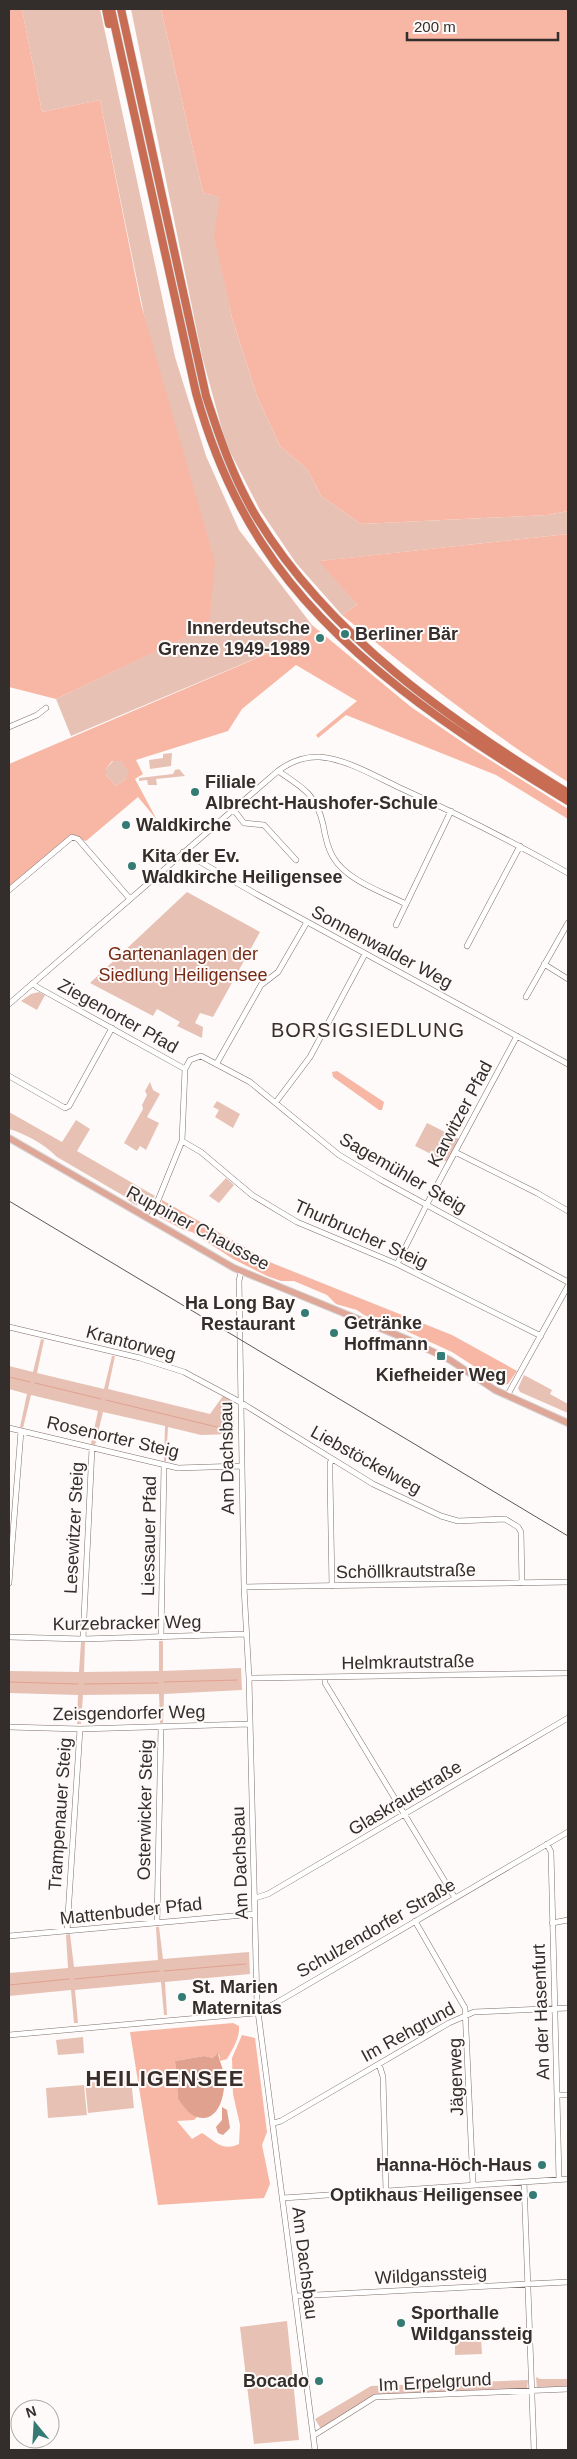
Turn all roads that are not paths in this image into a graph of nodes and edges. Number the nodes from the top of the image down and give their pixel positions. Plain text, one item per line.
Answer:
1 (106, 9) edge
2 (111, 9) edge
3 (121, 9) edge
4 (122, 58) junction
5 (46, 708) dead end
6 (9, 728) edge
7 (278, 772) junction
8 (568, 793) edge
9 (568, 801) edge
10 (233, 809) junction
11 (451, 811) junction
12 (520, 846) junction
13 (183, 852) junction
14 (296, 860) dead end
15 (568, 873) edge
16 (9, 890) edge
17 (130, 899) junction
18 (406, 904) junction
19 (307, 922) junction
20 (568, 923) edge
21 (396, 925) dead end
22 (467, 946) dead end
23 (366, 954) junction
24 (544, 964) junction
25 (568, 979) edge
26 (33, 983) junction
27 (526, 997) dead end
28 (9, 1004) edge
29 (112, 1028) junction
30 (517, 1036) junction
31 (217, 1063) junction
32 (568, 1064) edge
33 (185, 1069) junction
34 (9, 1076) edge
35 (276, 1102) junction
36 (9, 1138) edge
37 (182, 1141) junction
38 (455, 1152) junction
39 (426, 1206) junction
40 (568, 1211) edge
41 (150, 1220) junction
42 (397, 1264) junction
43 (241, 1272) junction
44 (568, 1282) edge
45 (568, 1286) edge
46 (9, 1327) edge
47 (540, 1336) junction
48 (507, 1396) junction
49 (240, 1402) junction
50 (568, 1423) edge
51 (9, 1428) edge
52 (21, 1431) junction
53 (92, 1448) junction
54 (332, 1460) junction
55 (164, 1465) junction
56 (241, 1466) junction
57 (9, 1582) edge
58 (568, 1582) edge
59 (522, 1583) junction
60 (332, 1586) junction
61 (244, 1588) junction
62 (246, 1634) junction
63 (9, 1637) edge
64 (161, 1637) junction
65 (83, 1639) junction
66 (568, 1673) edge
67 (325, 1677) junction
68 (249, 1678) junction
69 (568, 1718) edge
70 (249, 1724) junction
71 (9, 1727) edge
72 (160, 1727) junction
73 (80, 1729) junction
74 (404, 1814) junction
75 (568, 1832) edge
76 (547, 1844) junction
77 (255, 1898) junction
78 (455, 1898) junction
79 (255, 1914) junction
80 (568, 1920) edge
81 (415, 1921) junction
82 (157, 1923) junction
83 (552, 1923) junction
84 (67, 1931) junction
85 (9, 1936) edge
86 (568, 2008) edge
87 (554, 2009) junction
88 (258, 2012) junction
89 (466, 2014) junction
90 (9, 2035) edge
91 (379, 2064) junction
92 (568, 2094) edge
93 (557, 2095) junction
94 (274, 2123) junction
95 (568, 2179) edge
96 (559, 2180) junction
97 (524, 2182) junction
98 (473, 2185) junction
99 (386, 2192) junction
100 (283, 2198) junction
101 (568, 2282) edge
102 (529, 2284) junction
103 (296, 2296) junction
104 (568, 2389) edge
105 (532, 2390) junction
106 (313, 2436) junction
107 (315, 2450) edge
108 (534, 2450) edge

1 - 4 highway
2 - 4 highway
3 - 8 highway
4 - 9 highway
5 - 6 street
7 - 10 street
7 - 11 street
7 - 18 street
10 - 13 street
10 - 14 street
11 - 12 street
11 - 18 street
12 - 15 street
12 - 22 street
13 - 17 street
13 - 19 street, Sonnenwalder Weg
16 - 17 street
17 - 26 street
18 - 21 street
19 - 23 street, Sonnenwalder Weg
19 - 31 street
20 - 24 street
23 - 30 street, Sonnenwalder Weg
23 - 35 street
24 - 25 street
24 - 27 street
26 - 28 street
26 - 29 street, Ziegenorter Pfad
29 - 33 street, Ziegenorter Pfad
29 - 34 street
30 - 32 street, Sonnenwalder Weg
30 - 38 street, Karwitzer Pfad
31 - 33 street, Sagemühler Steig
31 - 35 street, Sagemühler Steig
33 - 37 street, Ziegenorter Pfad
35 - 39 street, Sagemühler Steig
36 - 41 main road, Ruppiner Chaussee
37 - 41 street, Ziegenorter Pfad
37 - 42 street, Thurbrucher Steig
38 - 39 street, Karwitzer Pfad
38 - 40 street
39 - 42 street, Karwitzer Pfad
39 - 44 street, Sagemühler Steig
41 - 43 main road, Ruppiner Chaussee
42 - 47 street, Thurbrucher Steig
43 - 48 main road, Ruppiner Chaussee
43 - 49 street, Am Dachsbau
45 - 47 street
46 - 49 street, Krantorweg
47 - 48 street
48 - 50 main road, Ruppiner Chaussee
49 - 54 street, Liebstöckelweg
49 - 56 street, Am Dachsbau
51 - 52 street, Rosenorter Steig
52 - 53 street, Rosenorter Steig
52 - 57 street
53 - 55 street, Rosenorter Steig
53 - 65 street, Lesewitzer Steig
54 - 59 street, Liebstöckelweg
54 - 60 street
55 - 56 street, Rosenorter Steig
55 - 64 street, Liessauer Pfad
56 - 61 street, Am Dachsbau
58 - 59 street, Schöllkrautstraße
59 - 60 street, Schöllkrautstraße
60 - 61 street, Schöllkrautstraße
61 - 62 street, Am Dachsbau
62 - 64 street, Kurzebracker Weg
62 - 68 street, Am Dachsbau
63 - 65 street, Kurzebracker Weg
64 - 65 street, Kurzebracker Weg
66 - 67 street, Helmkrautstraße
67 - 68 street, Helmkrautstraße
67 - 74 street
68 - 70 street, Am Dachsbau
69 - 74 street, Glaskrautstraße
70 - 72 street, Zeisgendorfer Weg
70 - 77 street, Am Dachsbau
71 - 73 street, Zeisgendorfer Weg
72 - 73 street, Zeisgendorfer Weg
72 - 82 street, Osterwicker Steig
73 - 84 street, Trampenauer Steig
74 - 77 street, Glaskrautstraße
74 - 78 street
75 - 76 street, Schulzendorfer Straße
76 - 78 street, Schulzendorfer Straße
76 - 83 street, An der Hasenfurt
77 - 79 street, Am Dachsbau
78 - 81 street, Schulzendorfer Straße
79 - 82 street, Mattenbuder Pfad
79 - 88 street, Am Dachsbau
80 - 83 street
81 - 88 street, Schulzendorfer Straße
81 - 89 street, Jägerweg
82 - 84 street, Mattenbuder Pfad
83 - 87 street, An der Hasenfurt
84 - 85 street, Mattenbuder Pfad
86 - 87 street, Im Rehgrund
87 - 89 street, Im Rehgrund
87 - 93 street, An der Hasenfurt
88 - 90 street, Schulzendorfer Straße
88 - 94 street, Am Dachsbau
89 - 91 street, Im Rehgrund
89 - 98 street, Jägerweg
91 - 94 street, Im Rehgrund
91 - 99 street
92 - 93 street
93 - 96 street, An der Hasenfurt
94 - 100 street, Am Dachsbau
95 - 96 street
96 - 97 street
97 - 98 street
97 - 102 street
98 - 99 street
99 - 100 street
100 - 103 street, Am Dachsbau
101 - 102 street, Wildganssteig
102 - 103 street, Wildganssteig
102 - 105 street
103 - 106 street, Am Dachsbau
104 - 105 street, Im Erpelgrund
105 - 106 street, Im Erpelgrund
105 - 108 street
106 - 107 street, Am Dachsbau

